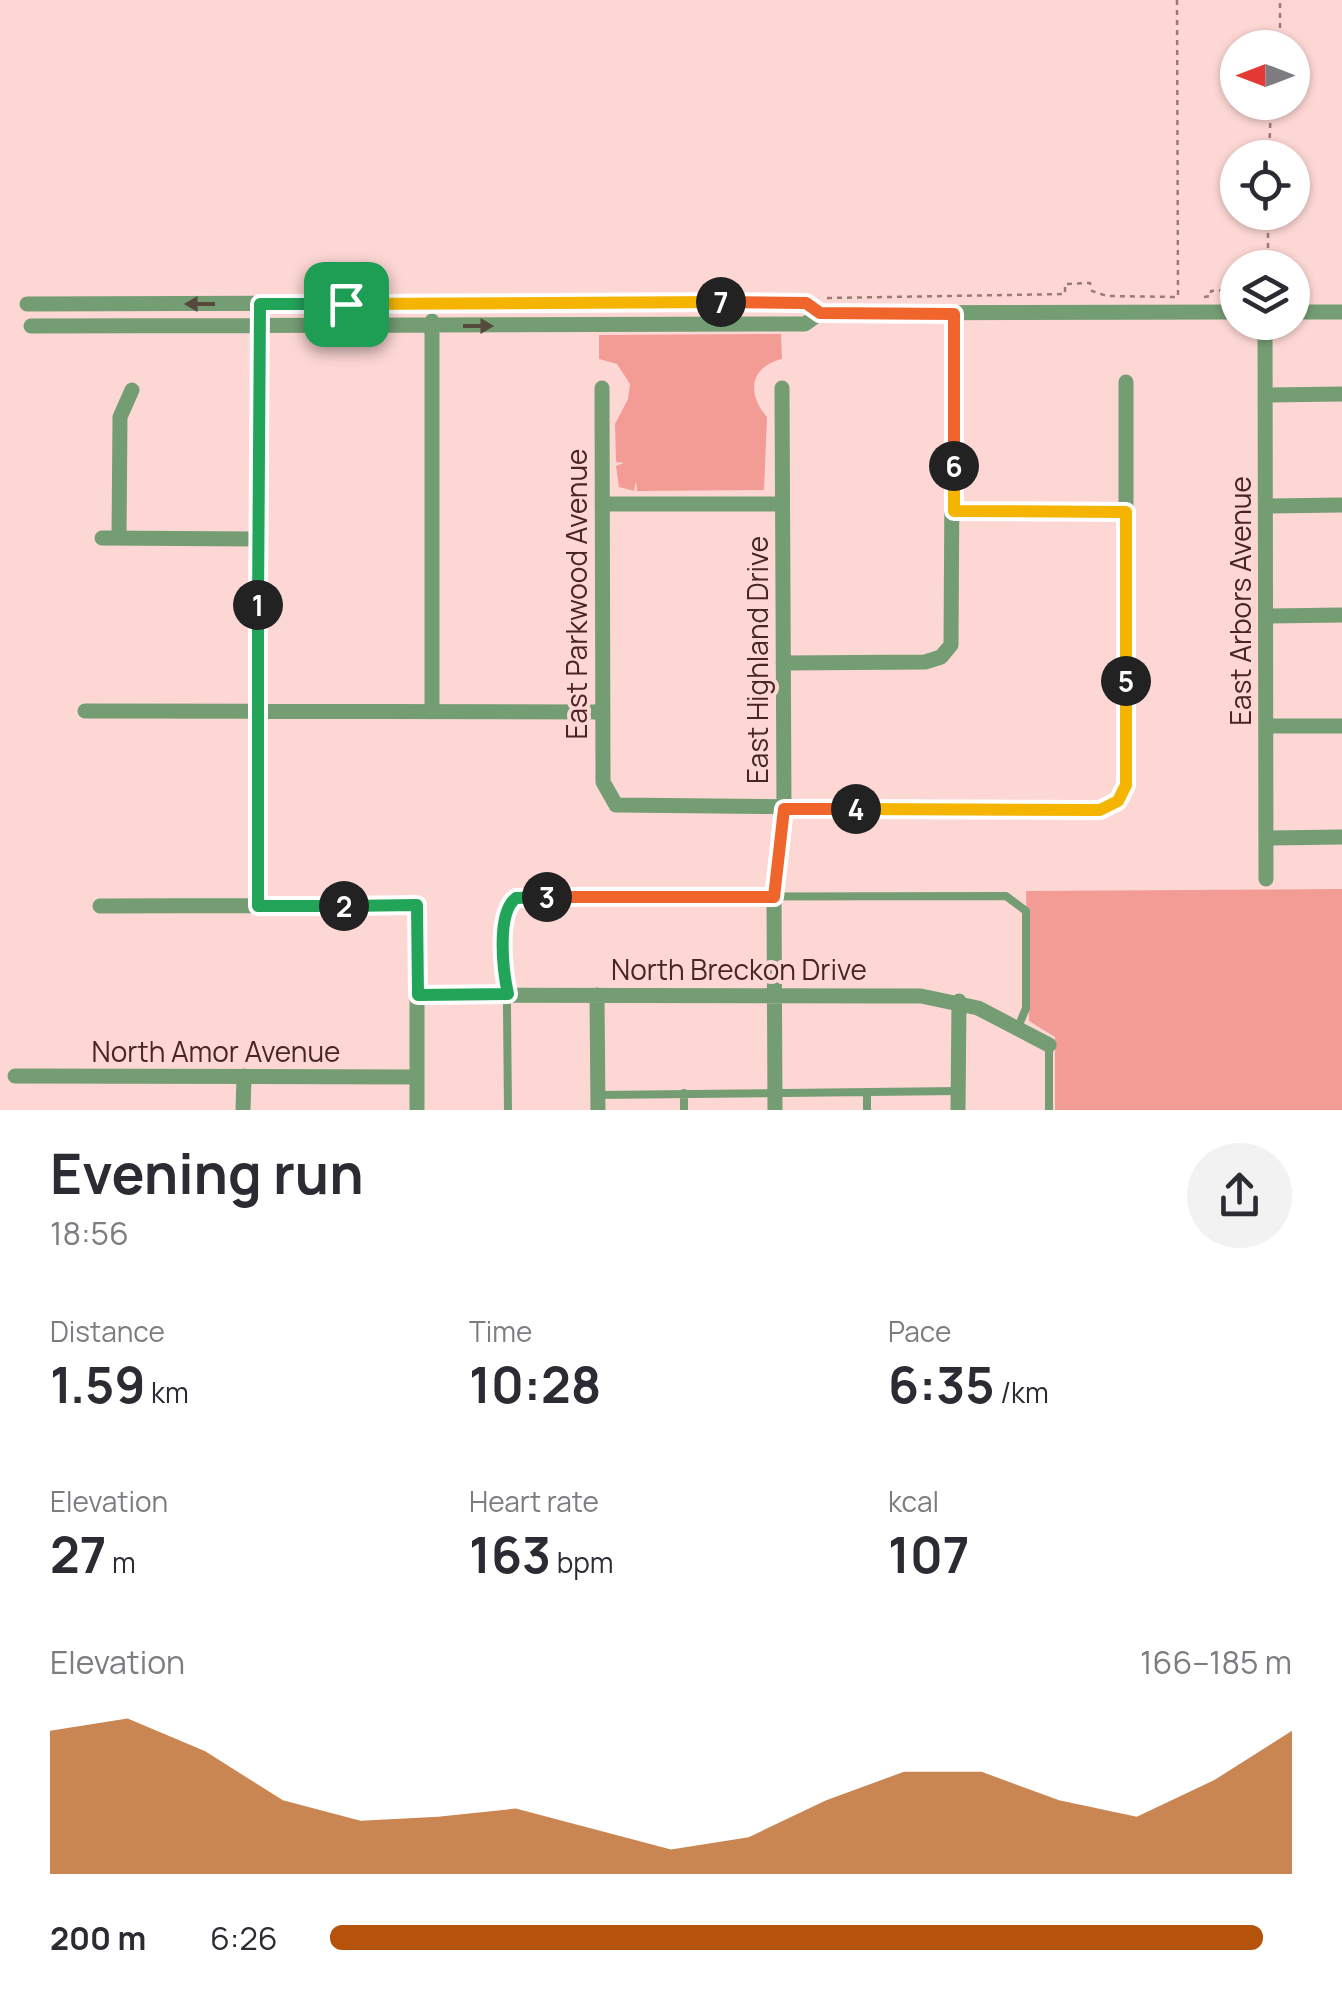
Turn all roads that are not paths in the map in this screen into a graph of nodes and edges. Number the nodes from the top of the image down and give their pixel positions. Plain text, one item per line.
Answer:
1 (27, 304) dead end
2 (260, 304) junction
3 (432, 304) junction
4 (1220, 312) edge
5 (1310, 312) edge
6 (1342, 312) edge
7 (820, 313) junction
8 (954, 314) junction
9 (260, 324) junction
10 (30, 326) dead end
11 (432, 326) junction
12 (1265, 340) edge
13 (1126, 382) dead end
14 (602, 388) dead end
15 (782, 388) dead end
16 (132, 390) dead end
17 (1342, 394) edge
18 (1266, 395) junction
19 (602, 504) junction
20 (782, 504) junction
21 (1342, 505) edge
22 (1266, 506) junction
23 (954, 511) junction
24 (1126, 512) junction
25 (258, 539) junction
26 (1266, 616) junction
27 (1342, 616) edge
28 (783, 663) junction
29 (259, 711) junction
30 (85, 712) dead end
31 (432, 712) junction
32 (603, 712) junction
33 (1266, 726) junction
34 (1342, 726) edge
35 (784, 809) junction
36 (1342, 837) edge
37 (1266, 838) junction
38 (1266, 878) dead end
39 (774, 897) junction
40 (100, 906) dead end
41 (258, 906) junction
42 (508, 994) junction
43 (418, 995) junction
44 (597, 995) junction
45 (774, 996) junction
46 (958, 1002) junction
47 (1019, 1025) junction
48 (1050, 1045) joint
49 (15, 1076) dead end
50 (244, 1076) junction
51 (417, 1078) junction
52 (775, 1092) junction
53 (867, 1092) junction
54 (958, 1092) junction
55 (684, 1093) junction
56 (598, 1102) edge
57 (244, 1110) edge
58 (417, 1110) edge
59 (508, 1110) edge
60 (684, 1110) edge
61 (775, 1110) edge
62 (866, 1110) edge
63 (958, 1110) edge
64 (1049, 1110) edge

2 -> 1 street
2 - 3 street
2 - 9 street
3 - 7 street
3 - 11 street
4 - 8 street
5 - 6 street
7 - 8 street
11 -> 7 street
8 - 23 street
9 - 10 street
9 - 11 street
9 - 25 street
11 - 31 street
12 - 18 street, East Arbors Avenue
13 - 24 street
14 - 19 street, East Parkwood Avenue
15 - 20 street, East Highland Drive
16 - 25 street
17 - 18 street
18 - 22 street, East Arbors Avenue
19 - 20 street
19 - 32 street, East Parkwood Avenue
20 - 28 street, East Highland Drive
21 - 22 street
22 - 26 street, East Arbors Avenue
23 - 24 street
23 - 28 street
24 - 35 street
25 - 29 street
26 - 27 street
26 - 33 street, East Arbors Avenue
28 - 35 street, East Highland Drive
29 - 30 street
29 - 31 street
29 - 41 street
31 - 32 street
32 - 35 street, East Parkwood Avenue
33 - 34 street
33 - 37 street, East Arbors Avenue
35 - 39 street, East Highland Drive
36 - 37 street
37 - 38 street, East Arbors Avenue
39 - 42 lane
39 - 45 street, East Highland Drive
39 - 47 lane
40 - 41 street
41 - 43 street
42 - 43 street, North Breckon Drive
42 - 44 street, North Breckon Drive
42 - 59 lane
43 - 51 street
44 - 45 street, North Breckon Drive
44 - 56 street
45 - 46 street, North Breckon Drive
45 - 52 street, East Highland Drive
46 - 47 street, North Breckon Drive
46 - 54 street
47 - 48 street, North Breckon Drive
48 - 64 lane
49 - 50 street, North Amor Avenue
50 - 51 street, North Amor Avenue
50 - 57 street
51 - 58 street
52 - 53 lane
52 - 55 lane
52 - 61 street, East Highland Drive
53 - 54 lane
53 - 62 lane
54 - 63 street
55 - 56 lane
55 - 60 lane

